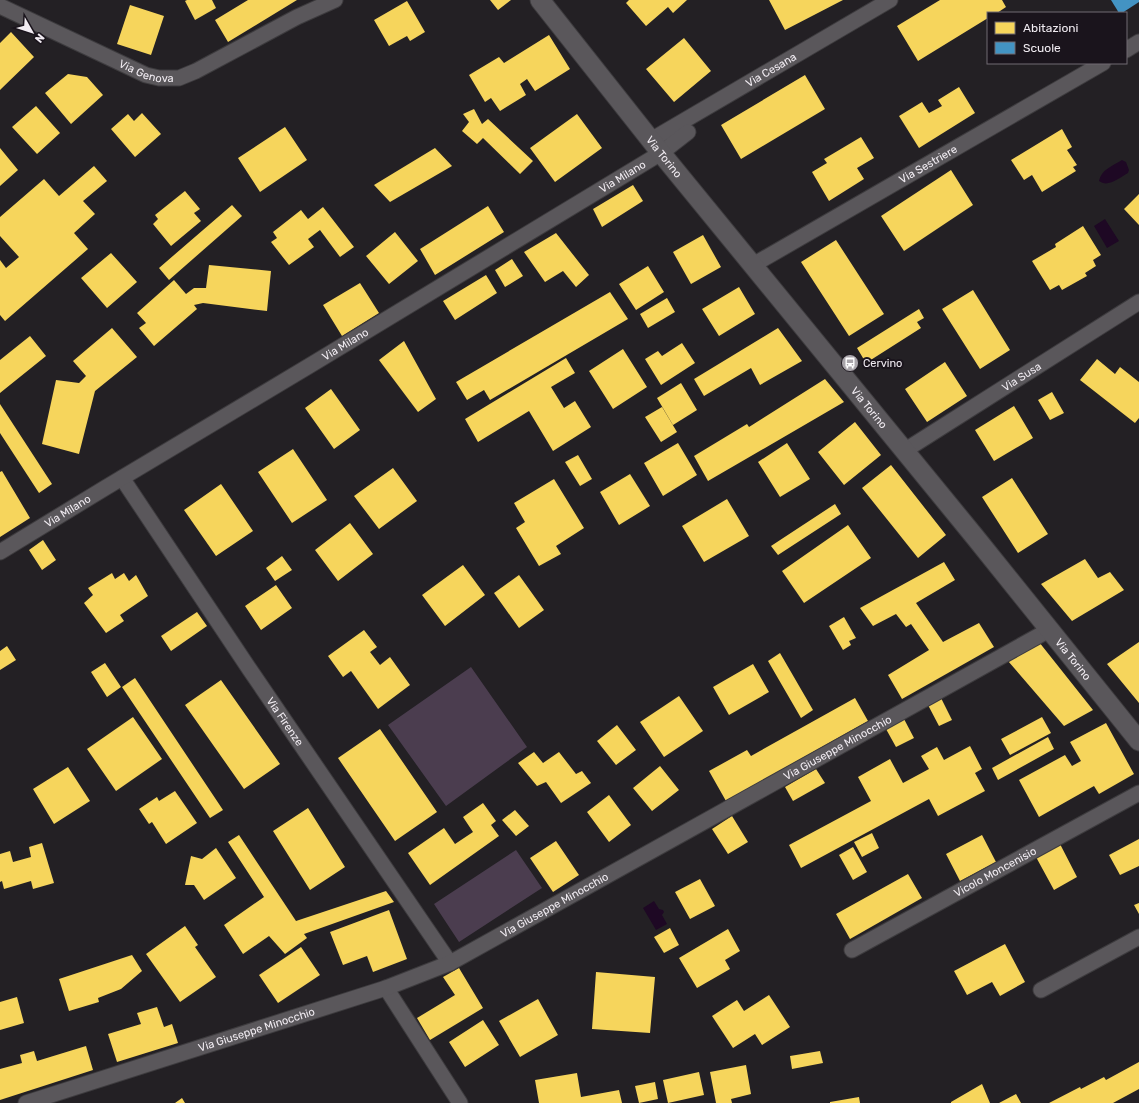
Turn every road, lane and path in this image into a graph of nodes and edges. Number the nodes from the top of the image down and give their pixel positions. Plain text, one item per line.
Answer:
1 (335, 0) edge
2 (540, 0) edge
3 (890, 0) edge
4 (0, 6) edge
5 (1139, 42) edge
6 (1127, 49) edge
7 (1101, 64) edge
8 (688, 132) dead end
9 (656, 147) junction
10 (753, 265) junction
11 (1139, 302) edge
12 (904, 451) junction
13 (122, 478) junction
14 (0, 552) edge
15 (1049, 630) junction
16 (1139, 741) edge
17 (1139, 793) edge
18 (1139, 937) edge
19 (852, 950) dead end
20 (450, 963) junction
21 (386, 988) junction
22 (1041, 990) dead end
23 (26, 1103) edge
24 (460, 1103) edge

1 - 4 street, Via Genova
2 - 9 street, Via Torino
3 - 9 street, Via Cesana
5 - 6 street
7 - 10 street, Via Sestriere
8 - 9 street, Via Milano
9 - 10 street, Via Torino
9 - 13 street, Via Milano
10 - 12 street, Via Torino
11 - 12 street, Via Susa
12 - 15 street, Via Torino
13 - 14 street, Via Milano
13 - 20 street, Via Firenze
15 - 16 street, Via Torino
15 - 20 street, Via Giuseppe Minocchio
17 - 19 street, Vicolo Moncenisio
18 - 22 street
20 - 21 street, Via Giuseppe Minocchio
21 - 23 street, Via Giuseppe Minocchio
21 - 24 street

